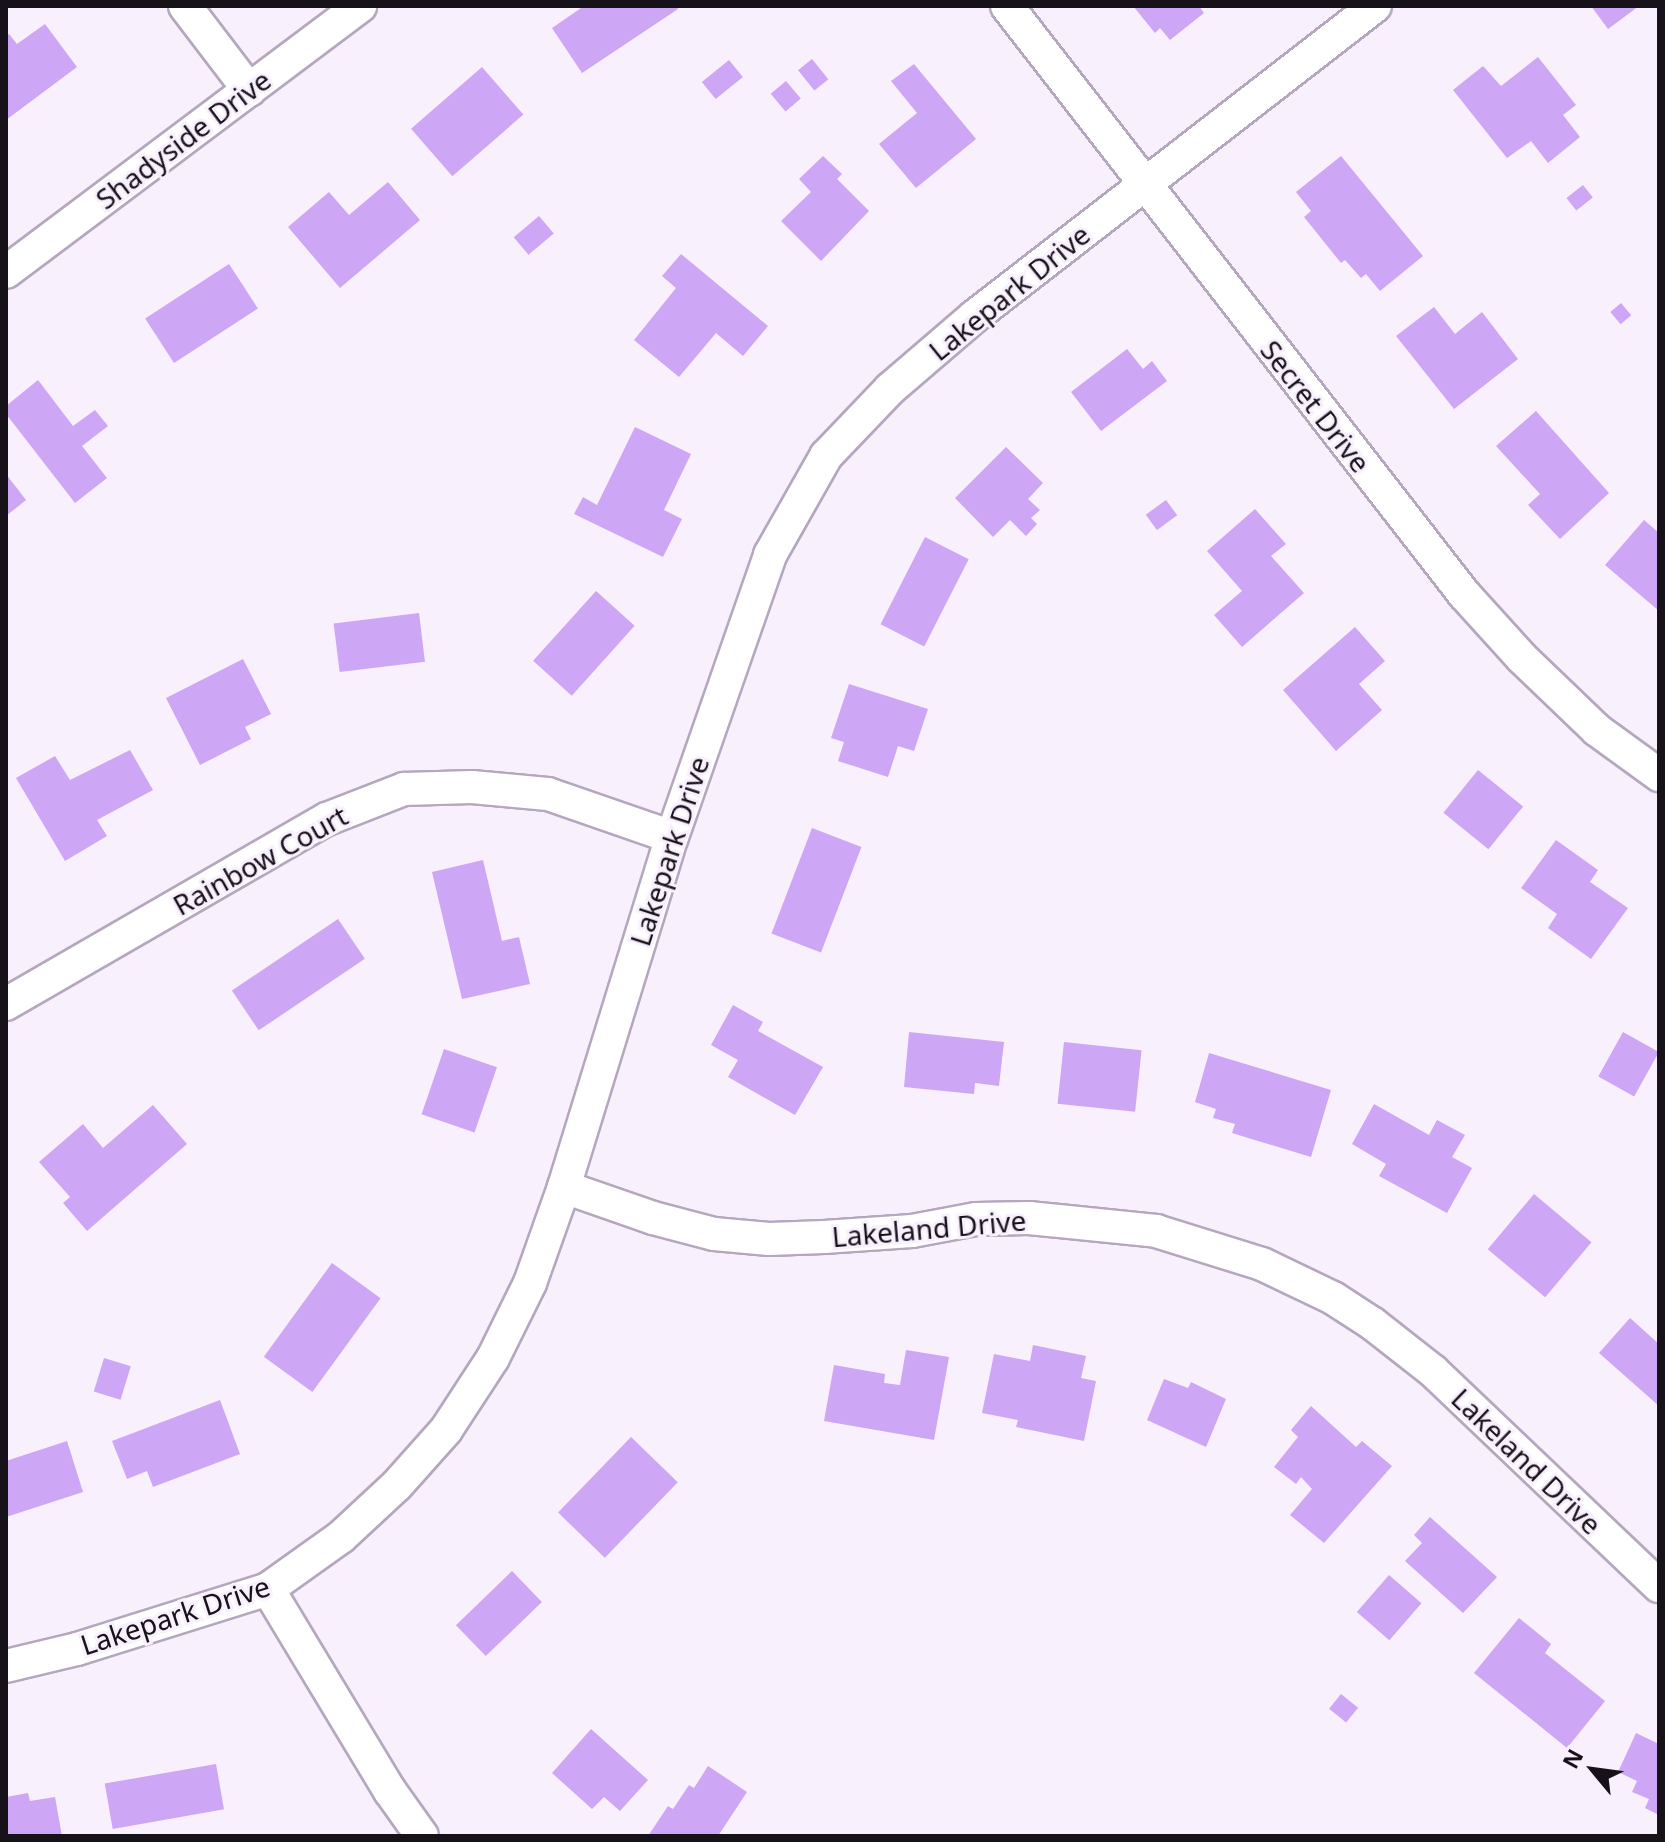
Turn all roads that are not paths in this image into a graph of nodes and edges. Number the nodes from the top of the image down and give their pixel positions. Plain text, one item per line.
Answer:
1 (185, 6) edge
2 (360, 6) edge
3 (1007, 6) edge
4 (1375, 6) edge
5 (249, 90) junction
6 (1143, 185) junction
7 (6, 272) edge
8 (1659, 775) edge
9 (672, 837) junction
10 (6, 1004) edge
11 (564, 1187) junction
12 (1659, 1586) edge
13 (268, 1589) junction
14 (6, 1666) edge
15 (422, 1836) edge

1 - 5 street
2 - 5 street, Shadyside Drive
3 - 6 street, Secret Drive
4 - 6 street, Lakepark Drive
5 - 7 street, Shadyside Drive
6 - 8 street, Secret Drive
6 - 9 street, Lakepark Drive
9 - 10 street, Rainbow Court
9 - 11 street, Lakepark Drive
11 - 12 street, Lakeland Drive
11 - 13 street, Lakepark Drive
13 - 14 street, Lakepark Drive
13 - 15 street

